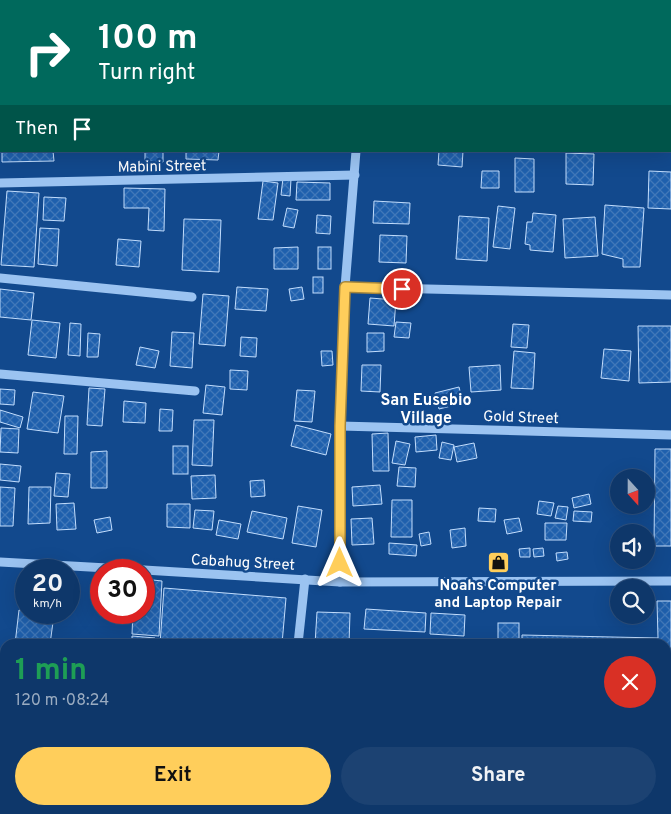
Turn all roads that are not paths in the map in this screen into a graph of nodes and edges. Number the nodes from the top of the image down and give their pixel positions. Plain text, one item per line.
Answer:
1 (356, 152) edge
2 (355, 176) junction
3 (0, 182) edge
4 (0, 278) edge
5 (345, 287) junction
6 (671, 295) edge
7 (192, 297) dead end
8 (0, 374) edge
9 (195, 391) dead end
10 (340, 426) junction
11 (671, 435) edge
12 (0, 562) edge
13 (90, 567) edge
14 (155, 571) edge
15 (305, 579) junction
16 (671, 581) edge
17 (340, 582) junction
18 (299, 639) edge

1 - 2 street
2 - 3 street, Mabini Street
2 - 5 street
4 - 7 street
5 - 6 street
5 - 10 street
8 - 9 street
10 - 11 street, Gold Street
10 - 17 street
12 - 13 street, Cabahug Street
14 - 15 street, Cabahug Street
15 - 17 street, Cabahug Street
15 - 18 street
16 - 17 street, Cabahug Street

